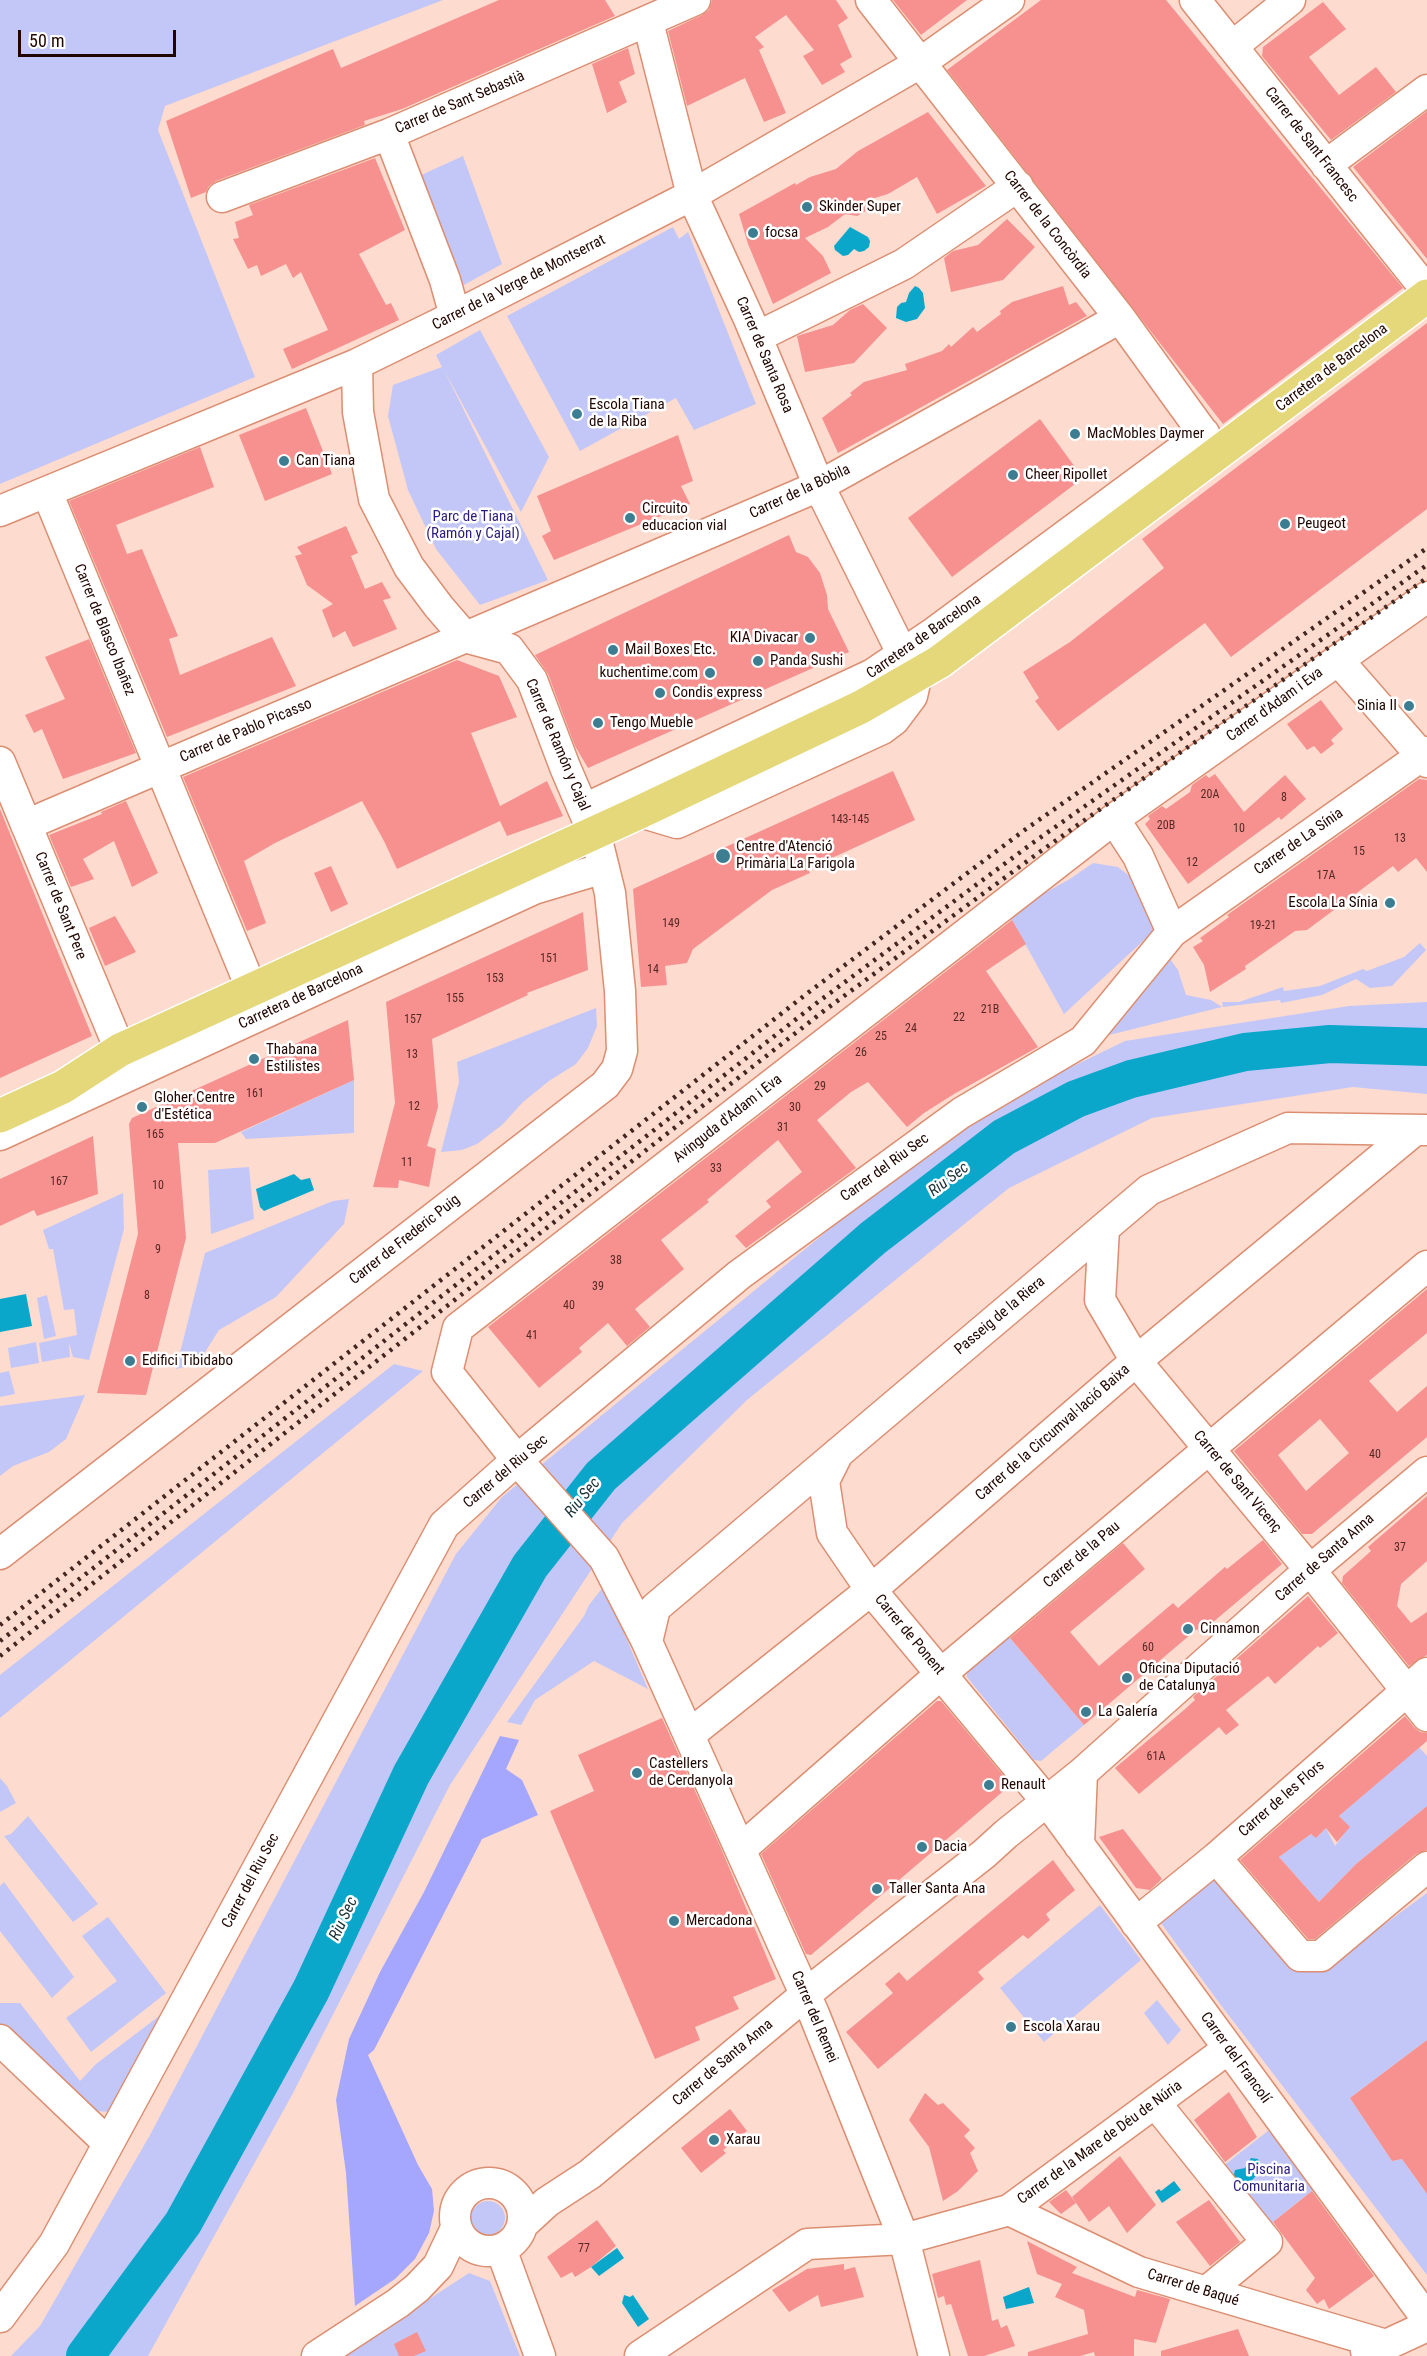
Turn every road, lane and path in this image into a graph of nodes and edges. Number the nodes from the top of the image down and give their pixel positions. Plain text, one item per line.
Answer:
1 (695, 0) edge
2 (871, 0) edge
3 (1009, 0) edge
4 (1195, 0) edge
5 (1290, 0) edge
6 (648, 22) junction
7 (1233, 46) junction
8 (920, 63) junction
9 (1427, 90) edge
10 (389, 134) junction
11 (1326, 165) junction
12 (1018, 186) junction
13 (692, 195) junction
14 (222, 197) dead end
15 (1427, 291) edge
16 (1427, 296) edge
17 (455, 316) junction
18 (1120, 318) junction
19 (758, 337) junction
20 (357, 364) junction
21 (1211, 443) junction
22 (819, 486) junction
23 (47, 492) junction
24 (0, 511) edge
25 (1427, 597) edge
26 (465, 637) junction
27 (1338, 660) junction
28 (910, 664) junction
29 (1425, 756) edge
30 (0, 762) edge
31 (161, 767) junction
32 (1119, 817) junction
33 (590, 822) junction
34 (26, 825) junction
35 (604, 868) junction
36 (1172, 932) junction
37 (252, 990) junction
38 (120, 1050) junction
39 (0, 1097) edge
40 (0, 1116) edge
41 (1421, 1130) edge
42 (0, 1135) edge
43 (1104, 1228) junction
44 (1427, 1266) edge
45 (1136, 1361) junction
46 (1208, 1448) junction
47 (838, 1453) junction
48 (520, 1463) junction
49 (1427, 1472) edge
50 (0, 1554) edge
51 (1310, 1570) junction
52 (871, 1590) junction
53 (647, 1642) junction
54 (1224, 1646) junction
55 (942, 1673) junction
56 (1416, 1682) edge
57 (1427, 1716) edge
58 (689, 1735) junction
59 (1053, 1800) junction
60 (1006, 1834) junction
61 (1074, 1844) junction
62 (741, 1849) junction
63 (1216, 1857) junction
64 (1427, 1868) edge
65 (920, 1904) junction
66 (1136, 1923) junction
67 (863, 1948) junction
68 (806, 1994) junction
69 (0, 2040) edge
70 (1228, 2049) junction
71 (1161, 2110) dead end
72 (108, 2143) junction
73 (583, 2178) junction
74 (510, 2191) junction
75 (1009, 2210) junction
76 (522, 2225) junction
77 (456, 2228) junction
78 (904, 2239) junction
79 (490, 2249) junction
80 (438, 2266) junction
81 (1206, 2292) junction
82 (0, 2317) edge
83 (1427, 2319) edge
84 (1427, 2326) edge
85 (1386, 2345) junction
86 (317, 2356) edge
87 (540, 2356) edge
88 (640, 2356) edge
89 (934, 2356) edge
90 (1352, 2356) edge

1 - 6 street, Carrer de Sant Sebastià
2 - 8 street, Carrer de la Concòrdia
3 - 8 street, Carrer de la Verge de Montserrat
4 - 7 street, Carrer de Sant Francesc
5 - 7 street
6 - 10 street, Carrer de Sant Sebastià
6 - 13 street, Carrer de Santa Rosa
7 - 11 street, Carrer de Sant Francesc
8 - 12 street, Carrer de la Concòrdia
8 - 13 street, Carrer de la Verge de Montserrat
9 - 11 street
10 - 14 street, Carrer de Sant Sebastià
10 - 17 street
11 - 15 street, Carrer de Sant Francesc
12 - 18 street, Carrer de la Concòrdia
12 - 19 street
13 - 17 street, Carrer de la Verge de Montserrat
13 - 19 street, Carrer de Santa Rosa
16 - 21 main road, Carretera de Barcelona
17 - 20 street, Carrer de la Verge de Montserrat
18 - 21 street, Carrer de la Concòrdia
18 - 22 street, Carrer de la Bòbila
19 - 22 street, Carrer de Santa Rosa
20 - 23 street, Carrer de la Verge de Montserrat
20 - 26 street
21 - 28 main road, Carretera de Barcelona
22 - 26 street, Carrer de la Bòbila
22 - 28 street, Carrer de Santa Rosa
23 - 24 street, Carrer de la Verge de Montserrat
23 - 31 street, Carrer de Blasco Ibañez
25 - 27 street, Carrer d'Adam i Eva
26 - 31 street, Carrer de Pablo Picasso
26 - 33 street, Carrer de Ramón y Cajal
27 - 29 street
27 - 32 street, Carrer d'Adam i Eva
28 - 33 main road, Carretera de Barcelona
28 - 33 street, Carretera de Barcelona
29 - 36 street, Carrer de La Sínia
30 - 34 street, Carrer de Sant Pere
31 - 34 street, Carrer de Pablo Picasso
31 - 37 street, Carrer de Blasco Ibañez
32 - 36 street
32 - 48 street, Avinguda d'Adam i Eva
33 - 35 street, Carrer de Frederic Puig
33 - 37 main road, Carretera de Barcelona
34 - 38 street, Carrer de Sant Pere
35 - 42 street, Carretera de Barcelona
35 - 50 street, Carrer de Frederic Puig
36 - 48 street, Carrer del Riu Sec
37 - 38 main road, Carretera de Barcelona
38 - 39 main road, Carretera de Barcelona
38 - 40 main road, Carretera de Barcelona
41 - 43 street, Passeig de la Riera
41 - 45 street, Carrer de la Circumval·lació Baixa
43 - 45 street, Carrer de Sant Vicenç
43 - 47 street, Passeig de la Riera
44 - 46 street, Carrer de la Pau
45 - 46 street, Carrer de Sant Vicenç
45 - 52 street, Carrer de la Circumval·lació Baixa
46 - 51 street, Carrer de Sant Vicenç
46 - 55 street, Carrer de la Pau
47 - 52 street, Carrer de Ponent
47 - 53 street, Passeig de la Riera
48 - 53 street, Carrer del Remei
48 - 72 street, Carrer del Riu Sec
49 - 51 street, Carrer de Santa Anna
51 - 54 street, Carrer de Santa Anna
51 - 56 street, Carrer de Sant Vicenç
52 - 55 street, Carrer de Ponent
52 - 58 street, Carrer de la Circumval·lació Baixa
53 - 58 street, Carrer del Remei
54 - 59 street, Carrer de Santa Anna
54 - 59 street, Carrer de Santa Anna
55 - 59 street, Carrer de Ponent
55 - 62 street, Carrer de la Pau
56 - 57 street, Carrer de Sant Vicenç
56 - 63 street, Carrer de les Flors
58 - 62 street, Carrer del Remei
59 - 60 street, Carrer de Santa Anna
59 - 61 street
59 - 65 street, Carrer de Santa Anna
59 - 67 street, Carrer de Santa Anna
60 - 61 street
60 - 65 street, Carrer de Santa Anna
61 - 66 street, Carrer del Francolí
62 - 68 street, Carrer del Remei
63 - 64 street
63 - 66 street, Carrer de les Flors
65 - 67 street, Carrer de Santa Anna
66 - 70 street, Carrer del Francolí
67 - 68 street, Carrer de Santa Anna
68 - 73 street, Carrer de Santa Anna
68 - 78 street, Carrer del Remei
69 - 72 street
70 - 75 street, Carrer de la Mare de Déu de Núria
70 - 83 street, Carrer del Francolí
71 - 81 street
72 - 82 street, Carrer del Riu Sec
73 - 74 street, Carrer de Santa Anna
73 - 76 street, Carrer de Santa Anna
74 - 76 street
74 - 77 street
75 - 78 street, Carrer de la Mare de Déu de Núria
75 - 81 street, Carrer de Baqué
76 - 79 street
77 - 79 street
77 - 80 street
78 - 88 street, Carrer de la Mare de Déu de Núria
78 - 89 street, Carrer del Remei
79 - 80 street
79 - 87 street
80 - 86 street
81 - 85 street, Carrer de Baqué
84 - 85 street
85 - 90 street

